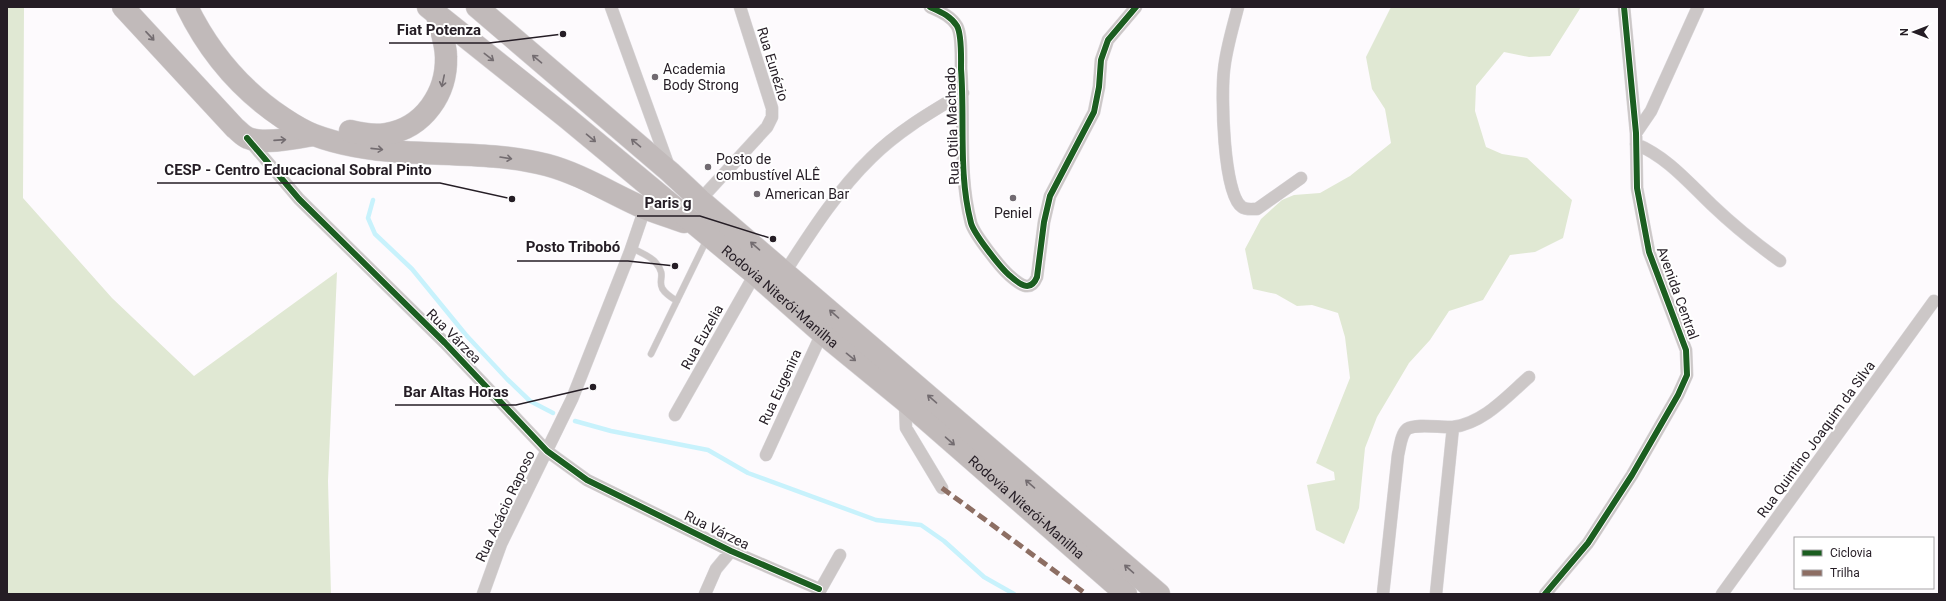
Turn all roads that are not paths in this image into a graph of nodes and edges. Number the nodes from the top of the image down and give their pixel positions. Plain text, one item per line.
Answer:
1 (123, 7) edge
2 (187, 7) edge
3 (202, 7) edge
4 (476, 7) edge
5 (611, 7) edge
6 (740, 7) edge
7 (930, 7) edge
8 (1136, 7) edge
9 (1238, 7) edge
10 (1624, 7) edge
11 (1698, 7) edge
12 (432, 11) edge
13 (963, 92) junction
14 (313, 135) junction
15 (247, 138) junction
16 (1636, 138) junction
17 (670, 172) junction
18 (1301, 178) dead end
19 (700, 200) junction
20 (644, 208) junction
21 (704, 231) junction
22 (632, 248) junction
23 (1780, 261) dead end
24 (785, 272) junction
25 (755, 274) junction
26 (677, 301) junction
27 (1934, 301) dead end
28 (822, 333) junction
29 (651, 354) dead end
30 (1529, 377) dead end
31 (905, 401) junction
32 (675, 415) dead end
33 (1453, 427) junction
34 (547, 451) junction
35 (766, 455) dead end
36 (942, 488) dead end
37 (731, 551) junction
38 (840, 555) dead end
39 (819, 592) edge
40 (483, 594) edge
41 (705, 594) edge
42 (1126, 594) edge
43 (1159, 594) edge
44 (1384, 594) edge
45 (1436, 594) edge
46 (1545, 594) edge
47 (1722, 594) edge

1 -> 15 highway
2 - 14 highway
12 -> 3 highway
17 -> 4 highway, Rodovia Niterói-Manilha
5 - 17 street
6 - 19 street, Rua Eunézio
7 - 13 street, Rua Otila Machado
8 - 13 street, Rua Otila Machado
9 - 18 street
10 - 16 street, Avenida Central
11 - 16 street
12 -> 21 highway, Rodovia Niterói-Manilha
13 - 24 street
15 -> 14 highway
14 -> 20 highway
15 - 34 street, Rua Várzea
16 - 23 street
16 - 46 street, Avenida Central
17 - 19 highway, Rodovia Niterói-Manilha
24 -> 19 highway, Rodovia Niterói-Manilha
20 - 21 highway
20 - 22 street, Rua Acácio Raposo
21 - 25 highway, Rodovia Niterói-Manilha
21 - 26 lane
22 - 26 lane
22 - 34 street, Rua Acácio Raposo
43 -> 24 highway, Rodovia Niterói-Manilha
25 - 28 highway, Rodovia Niterói-Manilha
25 - 32 street, Rua Euzelia
26 - 29 lane
27 - 47 street, Rua Quintino Joaquim da Silva
28 -> 31 highway, Rodovia Niterói-Manilha
28 - 35 street, Rua Eugenira
30 - 33 street
31 - 36 street
31 -> 42 highway, Rodovia Niterói-Manilha
33 - 44 street
33 - 45 street
34 - 37 street, Rua Várzea
34 - 40 street, Rua Acácio Raposo
37 - 39 street, Rua Várzea
37 - 41 street, Rua Várzea
38 - 39 street, Rua Várzea

